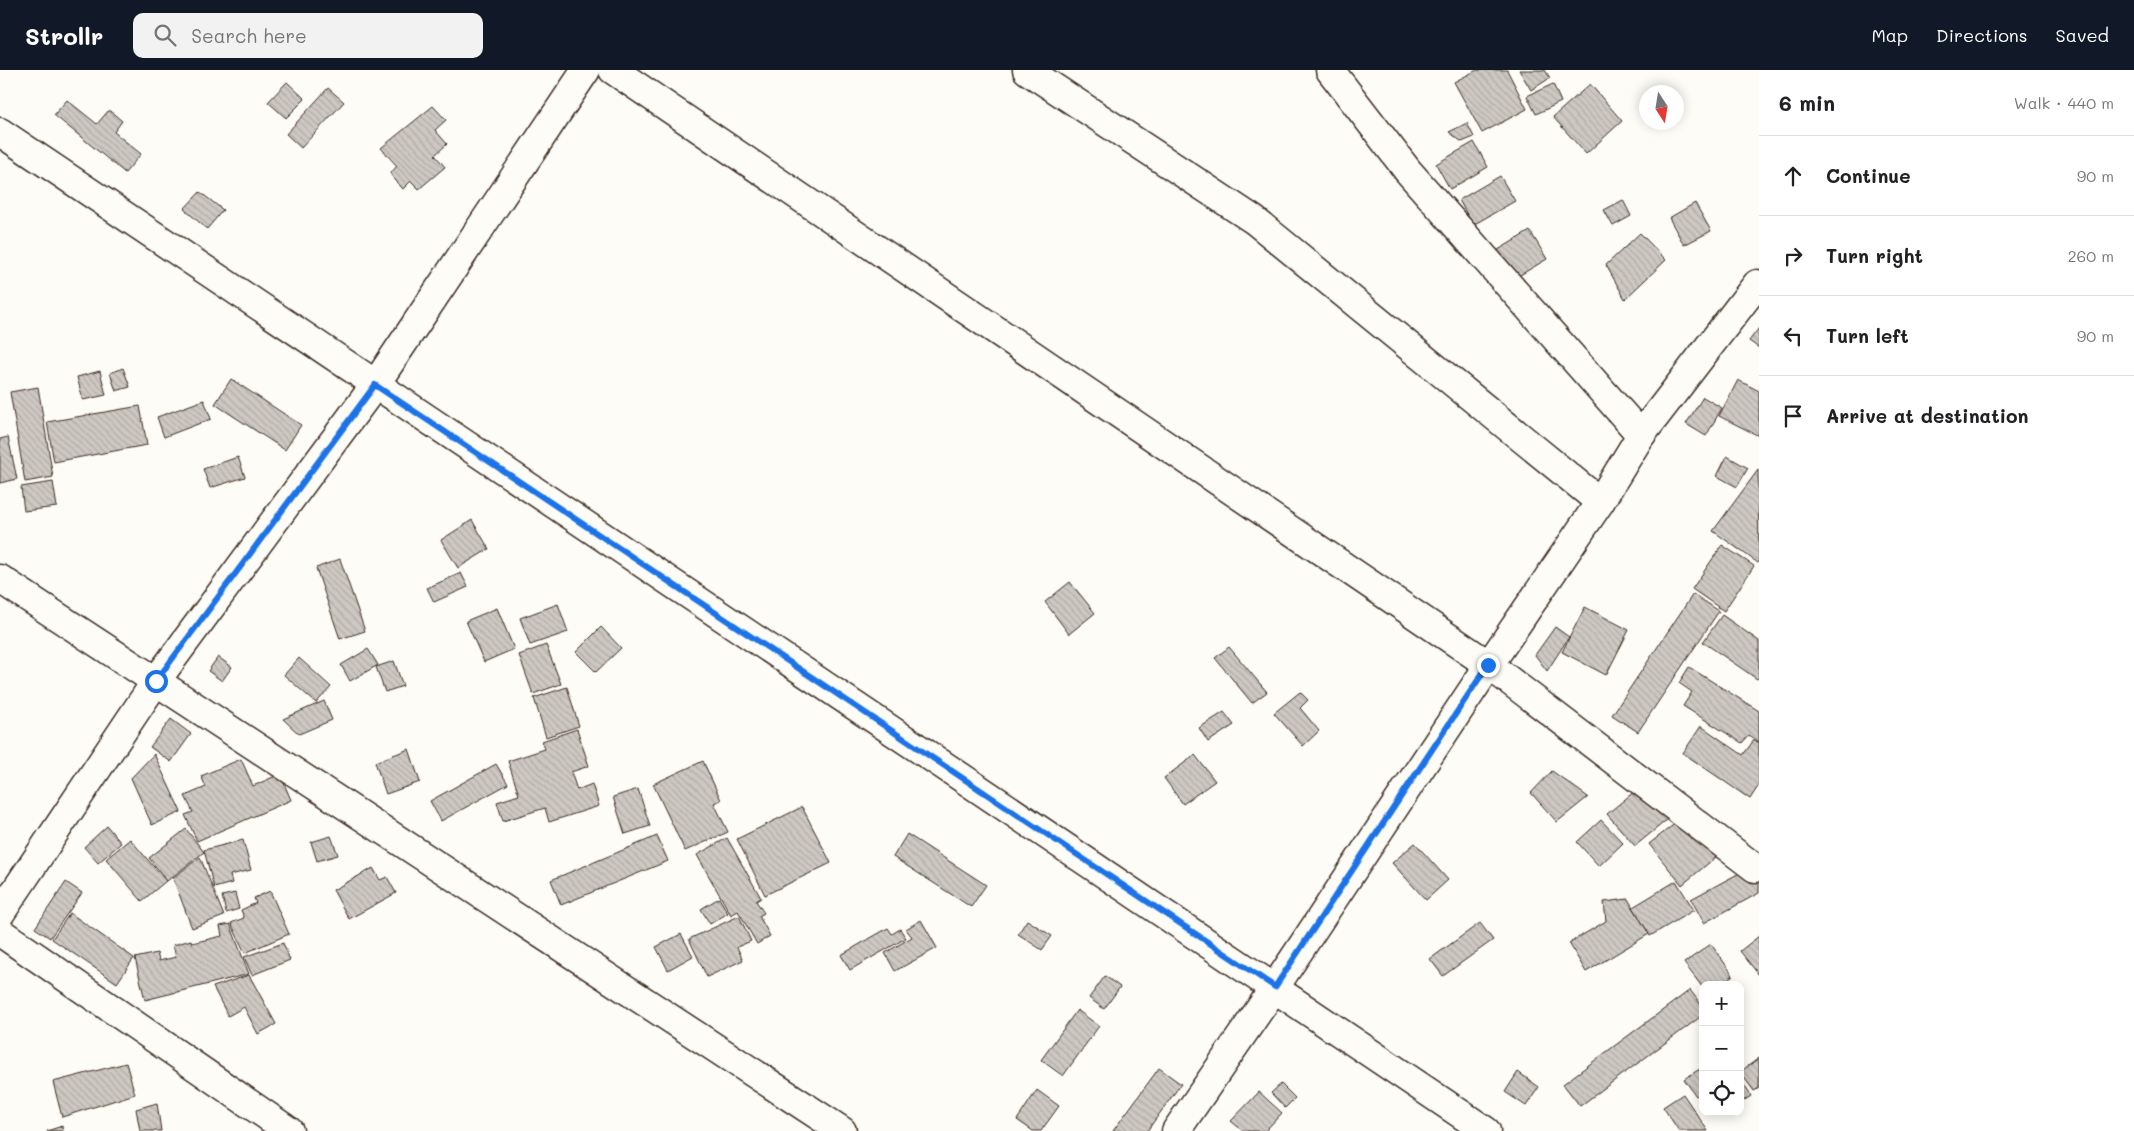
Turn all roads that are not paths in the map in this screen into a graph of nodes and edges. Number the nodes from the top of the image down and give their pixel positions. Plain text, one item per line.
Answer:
1 (586, 70) edge
2 (613, 70) edge
3 (1027, 70) edge
4 (1330, 70) edge
5 (0, 132) edge
6 (1757, 284) dead end
7 (375, 385) junction
8 (1641, 435) junction
9 (1600, 502) junction
10 (0, 579) edge
11 (1488, 665) junction
12 (156, 681) junction
13 (1756, 868) dead end
14 (0, 914) edge
15 (0, 932) edge
16 (1275, 987) junction
17 (289, 1131) edge
18 (842, 1131) edge
19 (1176, 1131) edge
20 (1486, 1131) edge

1 - 7 street
2 - 11 street
3 - 9 street
4 - 8 street
5 - 7 street
6 - 8 street
7 - 12 street
7 - 16 street
8 - 9 street
9 - 11 street
10 - 12 street
11 - 13 street
11 - 16 street
12 - 14 street
12 - 18 street
15 - 17 street
16 - 19 street
16 - 20 street

